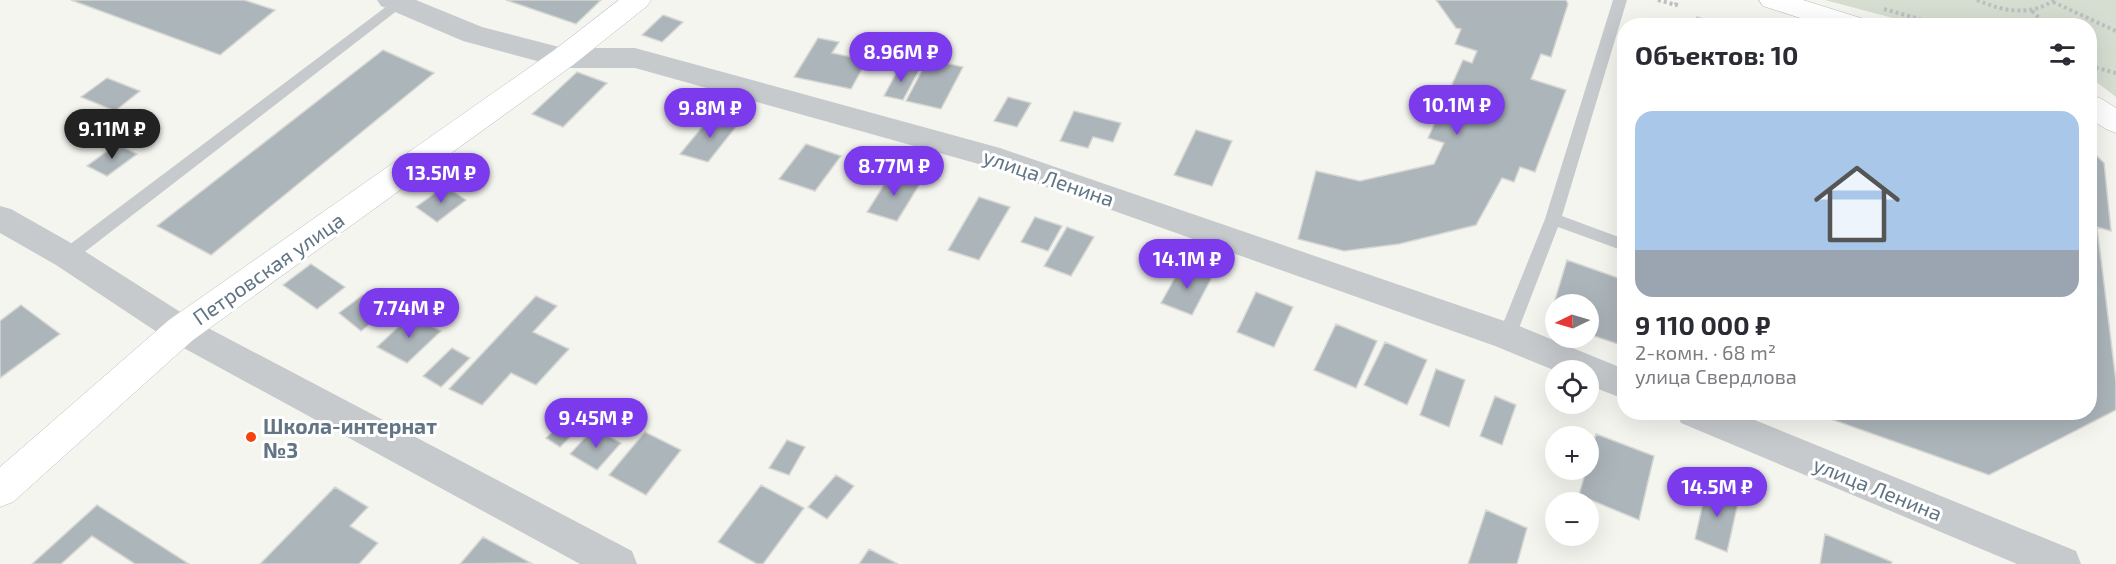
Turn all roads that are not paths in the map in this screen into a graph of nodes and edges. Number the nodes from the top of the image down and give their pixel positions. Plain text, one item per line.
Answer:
1 (637, 0) edge
2 (1620, 0) edge
3 (1773, 0) edge
4 (396, 1) edge
5 (1866, 16) edge
6 (563, 58) junction
7 (2097, 110) edge
8 (2116, 122) edge
9 (0, 218) edge
10 (1553, 219) junction
11 (1617, 242) edge
12 (67, 256) junction
13 (181, 330) junction
14 (1507, 336) junction
15 (1617, 381) edge
16 (1713, 420) edge
17 (0, 490) edge
18 (618, 564) edge
19 (2062, 564) edge

1 - 6 main road, Петровская улица
2 - 10 lane
3 - 5 main road
4 - 6 street, улица Ленина
4 - 12 lane
6 - 13 main road, Петровская улица
6 - 14 street, улица Ленина
7 - 8 main road
9 - 12 street
10 - 11 lane
10 - 14 lane
12 - 13 street
13 - 17 main road, Петровская улица
13 - 18 street
14 - 15 street, улица Ленина
16 - 19 street, улица Ленина

